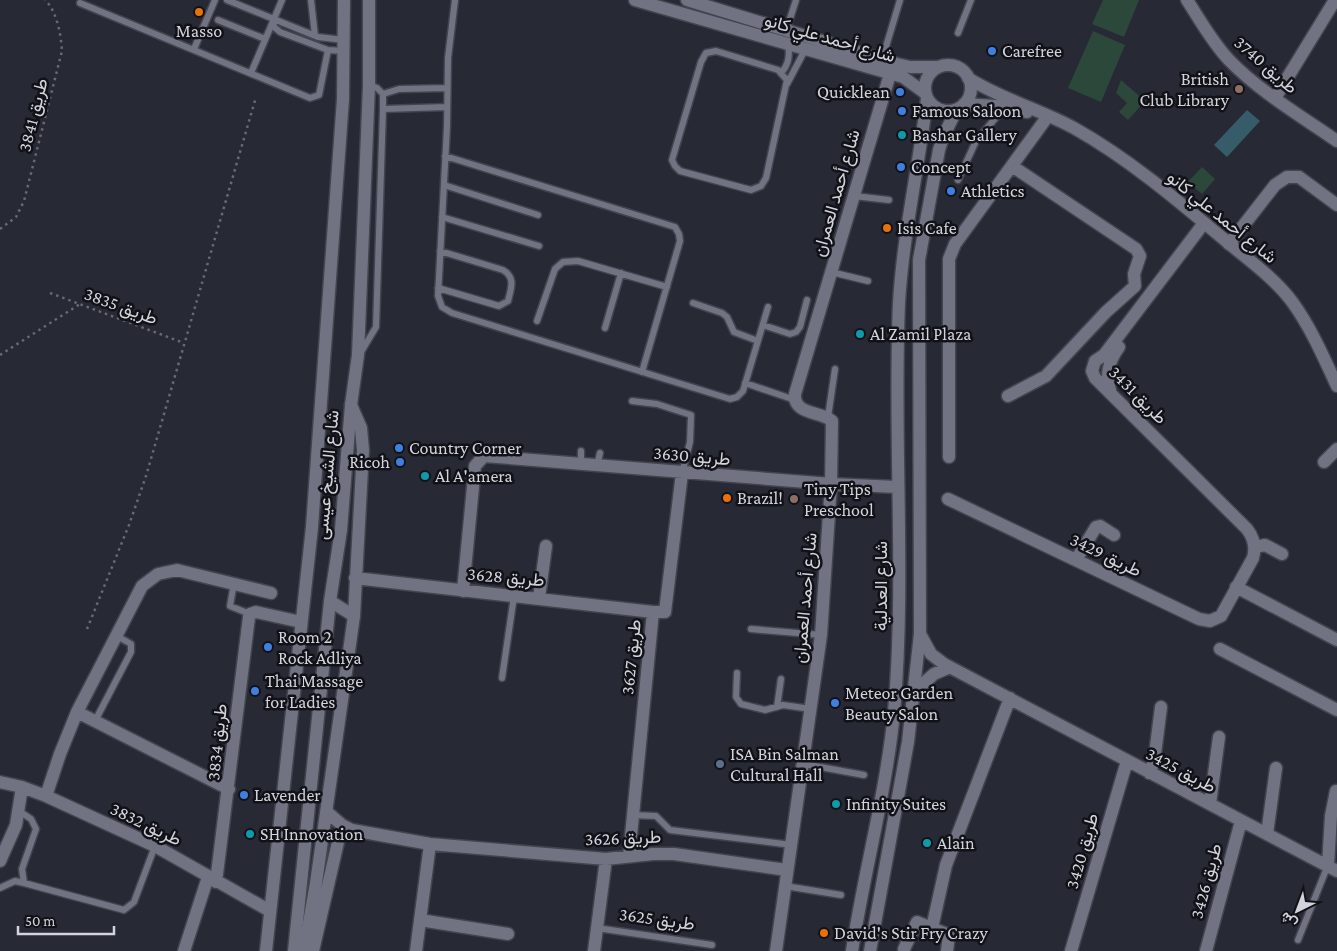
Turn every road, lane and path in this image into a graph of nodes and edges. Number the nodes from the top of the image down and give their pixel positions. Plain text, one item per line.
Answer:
1 (45, 0) edge
2 (215, 0) edge
3 (227, 0) edge
4 (282, 0) edge
5 (311, 0) edge
6 (344, 0) edge
7 (369, 0) edge
8 (377, 0) edge
9 (454, 0) edge
10 (634, 0) edge
11 (796, 0) edge
12 (900, 0) edge
13 (971, 0) edge
14 (1187, 0) edge
15 (1336, 0) edge
16 (691, 1) edge
17 (80, 3) dead end
18 (218, 20) dead end
19 (272, 20) junction
20 (786, 30) junction
21 (369, 31) junction
22 (958, 33) dead end
23 (315, 36) junction
24 (265, 39) junction
25 (344, 45) junction
26 (788, 45) junction
27 (194, 50) junction
28 (328, 50) junction
29 (805, 50) junction
30 (882, 60) junction
31 (938, 67) junction
32 (782, 72) junction
33 (251, 73) junction
34 (890, 74) junction
35 (968, 78) junction
36 (369, 85) junction
37 (787, 85) junction
38 (447, 88) junction
39 (382, 94) junction
40 (926, 95) junction
41 (256, 97) dead end
42 (1275, 98) junction
43 (447, 107) junction
44 (961, 107) junction
45 (1005, 108) junction
46 (383, 109) junction
47 (1046, 115) junction
48 (1337, 141) edge
49 (445, 156) junction
50 (1012, 166) junction
51 (958, 180) dead end
52 (444, 186) junction
53 (854, 196) junction
54 (888, 200) dead end
55 (1337, 205) edge
56 (538, 215) dead end
57 (442, 217) junction
58 (1208, 227) junction
59 (0, 229) edge
60 (1229, 244) junction
61 (539, 246) dead end
62 (440, 251) junction
63 (831, 272) junction
64 (621, 273) junction
65 (868, 281) dead end
66 (1135, 286) junction
67 (438, 288) junction
68 (666, 288) junction
69 (50, 293) dead end
70 (1152, 298) junction
71 (807, 300) dead end
72 (693, 303) dead end
73 (80, 304) junction
74 (768, 307) dead end
75 (537, 321) dead end
76 (763, 325) junction
77 (605, 328) dead end
78 (758, 341) junction
79 (184, 343) junction
80 (0, 355) edge
81 (358, 355) junction
82 (835, 369) dead end
83 (642, 372) junction
84 (745, 383) junction
85 (1337, 386) edge
86 (1008, 396) dead end
87 (794, 400) junction
88 (632, 401) dead end
89 (351, 405) junction
90 (828, 417) junction
91 (1337, 449) edge
92 (581, 451) dead end
93 (600, 453) dead end
94 (949, 457) dead end
95 (1324, 462) dead end
96 (580, 464) junction
97 (597, 466) junction
98 (682, 474) junction
99 (831, 484) junction
100 (897, 487) junction
101 (948, 499) dead end
102 (1114, 535) dead end
103 (546, 546) dead end
104 (1255, 547) junction
105 (1282, 554) dead end
106 (1076, 560) junction
107 (355, 578) junction
108 (234, 583) junction
109 (1236, 587) junction
110 (463, 591) junction
111 (271, 593) dead end
112 (517, 595) junction
113 (539, 598) junction
114 (330, 601) junction
115 (654, 612) junction
116 (253, 613) junction
117 (354, 616) junction
118 (301, 622) junction
119 (88, 629) dead end
120 (751, 629) dead end
121 (821, 634) junction
122 (920, 634) junction
123 (117, 636) junction
124 (1337, 640) edge
125 (1220, 649) dead end
126 (950, 667) junction
127 (737, 673) dead end
128 (502, 678) dead end
129 (781, 679) dead end
130 (914, 692) junction
131 (1010, 698) junction
132 (1161, 706) dead end
133 (777, 707) junction
134 (812, 709) junction
135 (1337, 710) edge
136 (78, 712) junction
137 (95, 721) junction
138 (1219, 737) dead end
139 (1126, 761) junction
140 (804, 764) junction
141 (1276, 768) dead end
142 (1149, 773) junction
143 (864, 775) dead end
144 (0, 782) edge
145 (22, 787) junction
146 (229, 789) junction
147 (1336, 791) dead end
148 (46, 796) junction
149 (1210, 804) junction
150 (19, 811) junction
151 (327, 812) junction
152 (632, 815) junction
153 (1241, 821) junction
154 (366, 834) junction
155 (1267, 834) junction
156 (338, 842) junction
157 (430, 844) junction
158 (792, 845) junction
159 (155, 846) junction
160 (629, 856) junction
161 (320, 857) junction
162 (606, 860) junction
163 (0, 861) edge
164 (1332, 868) edge
165 (787, 870) junction
166 (212, 879) junction
167 (24, 882) junction
168 (785, 886) junction
169 (0, 888) edge
170 (841, 895) dead end
171 (270, 911) junction
172 (420, 920) junction
173 (597, 928) junction
174 (932, 928) junction
175 (508, 934) dead end
176 (1298, 940) dead end
177 (712, 945) dead end
178 (904, 949) dead end
179 (184, 951) edge
180 (266, 951) edge
181 (294, 951) edge
182 (304, 951) edge
183 (313, 951) edge
184 (416, 951) edge
185 (594, 951) edge
186 (776, 951) edge
187 (852, 951) edge
188 (870, 951) edge
189 (947, 951) edge
190 (1071, 951) edge
191 (1206, 951) edge

1 - 59 path, طريق 3841
2 - 27 lane
3 - 19 lane
4 - 19 lane
5 - 23 lane
6 - 25 street, شارع الشيخ عيسى
7 - 21 street, شارع الشيخ عيسى
8 - 21 street
9 - 38 lane
10 - 26 street, شارع أحمد علي كانو
11 - 20 lane
12 - 30 lane
13 - 22 lane
14 - 42 street, طريق 3740
15 - 42 street
16 - 20 street, شارع أحمد علي كانو
17 - 27 lane
18 - 24 lane
19 - 23 lane
19 - 24 lane
19 - 28 lane
20 - 30 street, شارع أحمد علي كانو
21 - 36 street, شارع الشيخ عيسى
23 - 25 lane
24 - 33 lane
25 - 28 lane
25 - 118 street, شارع الشيخ عيسى
26 - 29 street, شارع أحمد علي كانو
26 - 32 lane
27 - 33 lane
28 - 33 lane
29 - 34 street, شارع أحمد علي كانو
29 - 37 lane
30 - 31 street, شارع أحمد علي كانو
31 - 35 street
31 - 40 street
32 - 37 lane
32 - 37 lane
34 - 40 street, شارع أحمد علي كانو
34 - 53 street, شارع أحمد العمران
35 - 44 street
35 - 47 street, شارع أحمد علي كانو
36 - 39 lane
36 - 81 street, شارع الشيخ عيسى
38 - 39 lane
38 - 43 lane
39 - 46 lane
40 - 44 street
40 - 100 street, شارع العدلية
41 - 79 path
42 - 48 street, طريق 3740
43 - 46 lane
43 - 49 lane
44 - 45 street, شارع أحمد علي كانو
44 - 122 street
45 - 47 street, شارع أحمد علي كانو
45 - 51 lane
46 - 81 lane
47 - 50 street
47 - 58 street, شارع أحمد علي كانو
49 - 52 lane
49 - 68 lane
50 - 66 street
50 - 94 street
52 - 56 lane
52 - 57 lane
53 - 54 lane
53 - 63 street, شارع أحمد العمران
55 - 60 street
57 - 61 lane
57 - 62 lane
58 - 60 street, شارع أحمد علي كانو
58 - 70 street, طريق 3431
60 - 85 street, شارع أحمد علي كانو
62 - 67 lane
62 - 67 lane
63 - 65 lane
63 - 87 street, شارع أحمد العمران
64 - 68 lane
64 - 75 lane
64 - 77 lane
66 - 70 street
66 - 86 street
67 - 83 lane
68 - 83 lane
69 - 73 path, طريق 3835
70 - 104 street, طريق 3431
71 - 76 lane
72 - 78 lane
73 - 79 path, طريق 3835
73 - 80 path
74 - 76 lane
76 - 78 lane
78 - 84 lane
79 - 119 path
81 - 89 street, شارع الشيخ عيسى
82 - 90 lane
83 - 84 lane
84 - 87 lane
87 - 90 street
88 - 98 lane
89 - 107 street
89 - 114 street, شارع الشيخ عيسى
90 - 99 street, شارع أحمد العمران
91 - 95 street
92 - 96 lane
93 - 97 lane
96 - 97 street, طريق 3630
96 - 110 street, طريق 3630
97 - 98 street, طريق 3630
98 - 99 street, طريق 3630
98 - 115 street, طريق 3627
99 - 100 street, طريق 3630
99 - 121 street, شارع أحمد العمران
100 - 187 street, شارع العدلية
101 - 106 street, طريق 3429
102 - 106 street
103 - 113 street
104 - 105 street
104 - 109 street
106 - 109 street, طريق 3429
107 - 110 street, طريق 3628
107 - 117 street
108 - 111 street
108 - 116 lane
108 - 123 street
109 - 124 street
110 - 112 street, طريق 3628
112 - 113 street, طريق 3628
112 - 128 lane
113 - 115 street, طريق 3628
114 - 117 street
114 - 181 street, شارع الشيخ عيسى
115 - 152 street, طريق 3627
116 - 118 street
116 - 146 street, طريق 3834
117 - 151 street
118 - 171 street, شارع الشيخ عيسى
120 - 121 lane
121 - 134 street, شارع أحمد العمران
122 - 126 street, طريق 3425
122 - 130 street
123 - 136 street
123 - 137 lane
125 - 135 street
126 - 130 street
126 - 131 street, طريق 3425
127 - 133 lane
129 - 133 lane
130 - 188 street
131 - 139 street, طريق 3425
131 - 174 street
132 - 142 street
133 - 134 lane
134 - 140 street, شارع أحمد العمران
136 - 137 street
136 - 148 street
137 - 146 street
138 - 149 street
139 - 142 street, طريق 3425
139 - 190 street, طريق 3420
140 - 143 lane
140 - 158 street, شارع أحمد العمران
141 - 155 street
142 - 149 street, طريق 3425
144 - 145 street, طريق 3832
145 - 148 street, طريق 3832
145 - 150 street
146 - 166 street, طريق 3834
147 - 164 street
148 - 159 street, طريق 3832
149 - 153 street, طريق 3425
150 - 163 street
150 - 167 lane
151 - 154 street, طريق 3626
151 - 161 street
152 - 158 lane
152 - 160 street, طريق 3627
153 - 155 street, طريق 3425
153 - 191 street, طريق 3426
154 - 156 street, طريق 3626
154 - 157 street, طريق 3626
155 - 164 street, طريق 3425
156 - 161 street, طريق 3626
156 - 183 street
157 - 162 street, طريق 3626
157 - 172 street
158 - 165 street, شارع أحمد العمران
159 - 166 street, طريق 3832
159 - 167 lane
160 - 162 street, طريق 3626
160 - 165 street, طريق 3626
161 - 182 street
162 - 173 street, طريق 3625
164 - 176 lane
165 - 168 street, شارع أحمد العمران
166 - 171 street, طريق 3832
166 - 179 street, طريق 3834
167 - 169 lane
168 - 170 lane
168 - 186 street, شارع أحمد العمران
171 - 180 street, شارع الشيخ عيسى
172 - 175 street
172 - 184 street
173 - 177 lane, طريق 3625
173 - 185 street, طريق 3625
174 - 178 street
174 - 189 street

